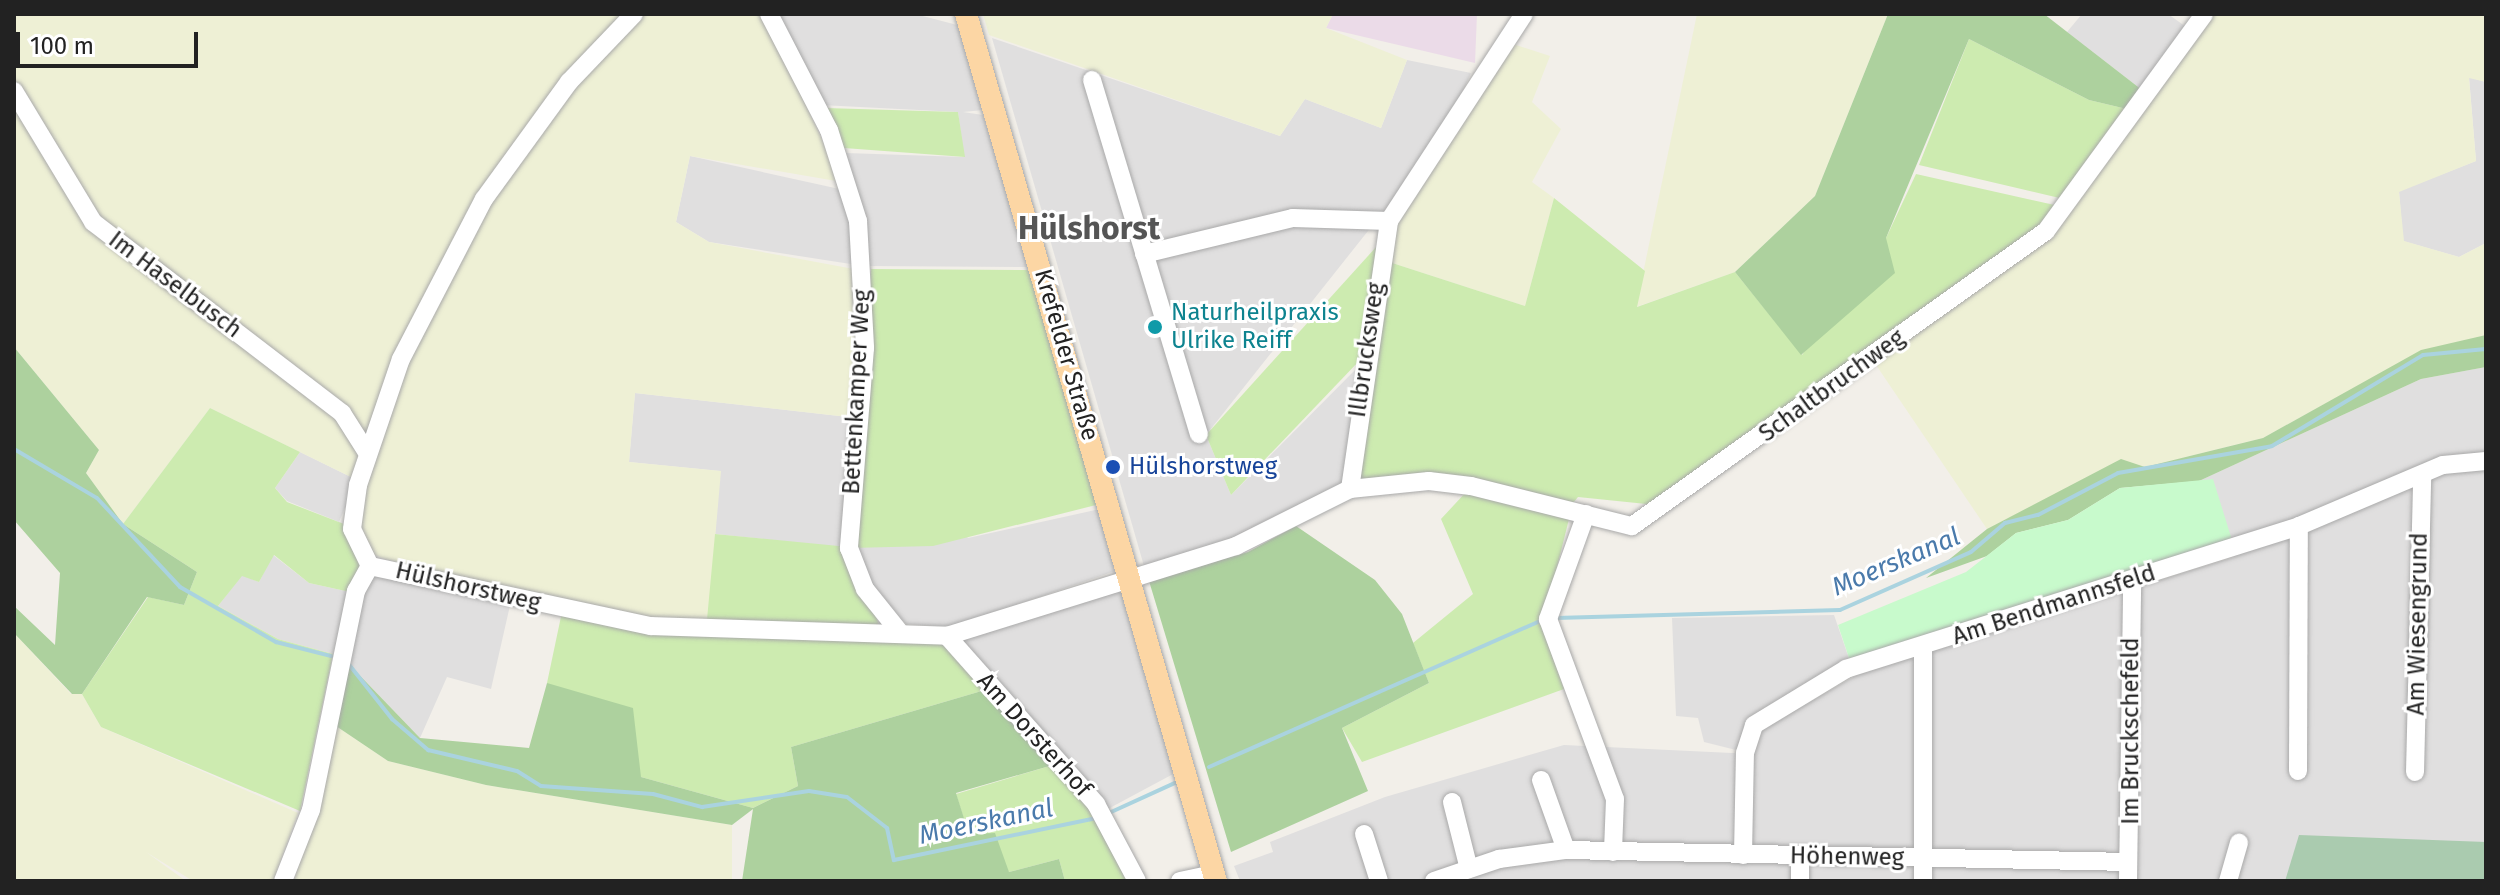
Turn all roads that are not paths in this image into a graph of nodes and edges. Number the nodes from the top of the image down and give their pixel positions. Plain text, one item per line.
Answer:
1 (634, 14) edge
2 (769, 14) edge
3 (966, 14) edge
4 (1524, 14) edge
5 (2204, 14) edge
6 (1092, 80) dead end
7 (14, 91) edge
8 (1389, 221) junction
9 (1144, 254) junction
10 (1199, 434) dead end
11 (366, 451) junction
12 (2486, 461) edge
13 (2422, 476) junction
14 (1350, 489) junction
15 (1586, 514) junction
16 (2299, 526) junction
17 (370, 566) junction
18 (1128, 575) junction
19 (2132, 580) junction
20 (898, 630) junction
21 (947, 636) junction
22 (1923, 646) junction
23 (2298, 771) dead end
24 (2415, 772) dead end
25 (1541, 780) dead end
26 (1452, 802) dead end
27 (1364, 834) dead end
28 (2239, 843) dead end
29 (1566, 850) junction
30 (1613, 852) junction
31 (1743, 855) junction
32 (1800, 857) junction
33 (1923, 858) junction
34 (2128, 862) junction
35 (1460, 875) edge
36 (1215, 878) edge
37 (283, 881) edge
38 (1137, 881) edge
39 (1180, 881) edge
40 (1379, 881) edge
41 (1434, 881) edge
42 (1800, 881) edge
43 (1923, 881) edge
44 (2128, 881) edge
45 (2228, 881) edge

1 - 11 street, Hülshorstweg
2 - 20 street, Bettenkamper Weg
3 - 18 main road, Krefelder Straße
4 - 8 street, Illbrucksweg
5 - 15 street, Schaltbruchweg
6 - 9 street
7 - 11 street, Im Haselbusch
8 - 9 street
8 - 14 street, Illbrucksweg
9 - 10 street
11 - 17 street, Hülshorstweg
12 - 13 street, Am Bendmannsfeld
13 - 16 street, Am Bendmannsfeld
13 - 24 street, Am Wiesengrund
14 - 15 street, Schaltbruchweg
14 - 18 street
15 - 30 street
16 - 19 street, Am Bendmannsfeld
16 - 23 street
17 - 20 street, Hülshorstweg
17 - 37 street, Hülshorstweg
18 - 21 street, Hülshorstweg
18 - 36 main road, Krefelder Straße
19 - 22 street, Am Bendmannsfeld
19 - 34 street, Im Bruckschefeld
20 - 21 street, Hülshorstweg
21 - 38 street, Am Dorsterhof
22 - 31 street, Am Bendmannsfeld
22 - 33 street
25 - 29 street
26 - 35 street
27 - 40 street
28 - 45 street
29 - 30 street, Höhenweg
29 - 35 street, Höhenweg
30 - 31 street, Höhenweg
31 - 32 street, Höhenweg
32 - 33 street, Höhenweg
32 - 42 street
33 - 34 street, Höhenweg
33 - 43 street
34 - 44 street, Im Bruckschefeld
35 - 41 street, Höhenweg
36 - 39 street

